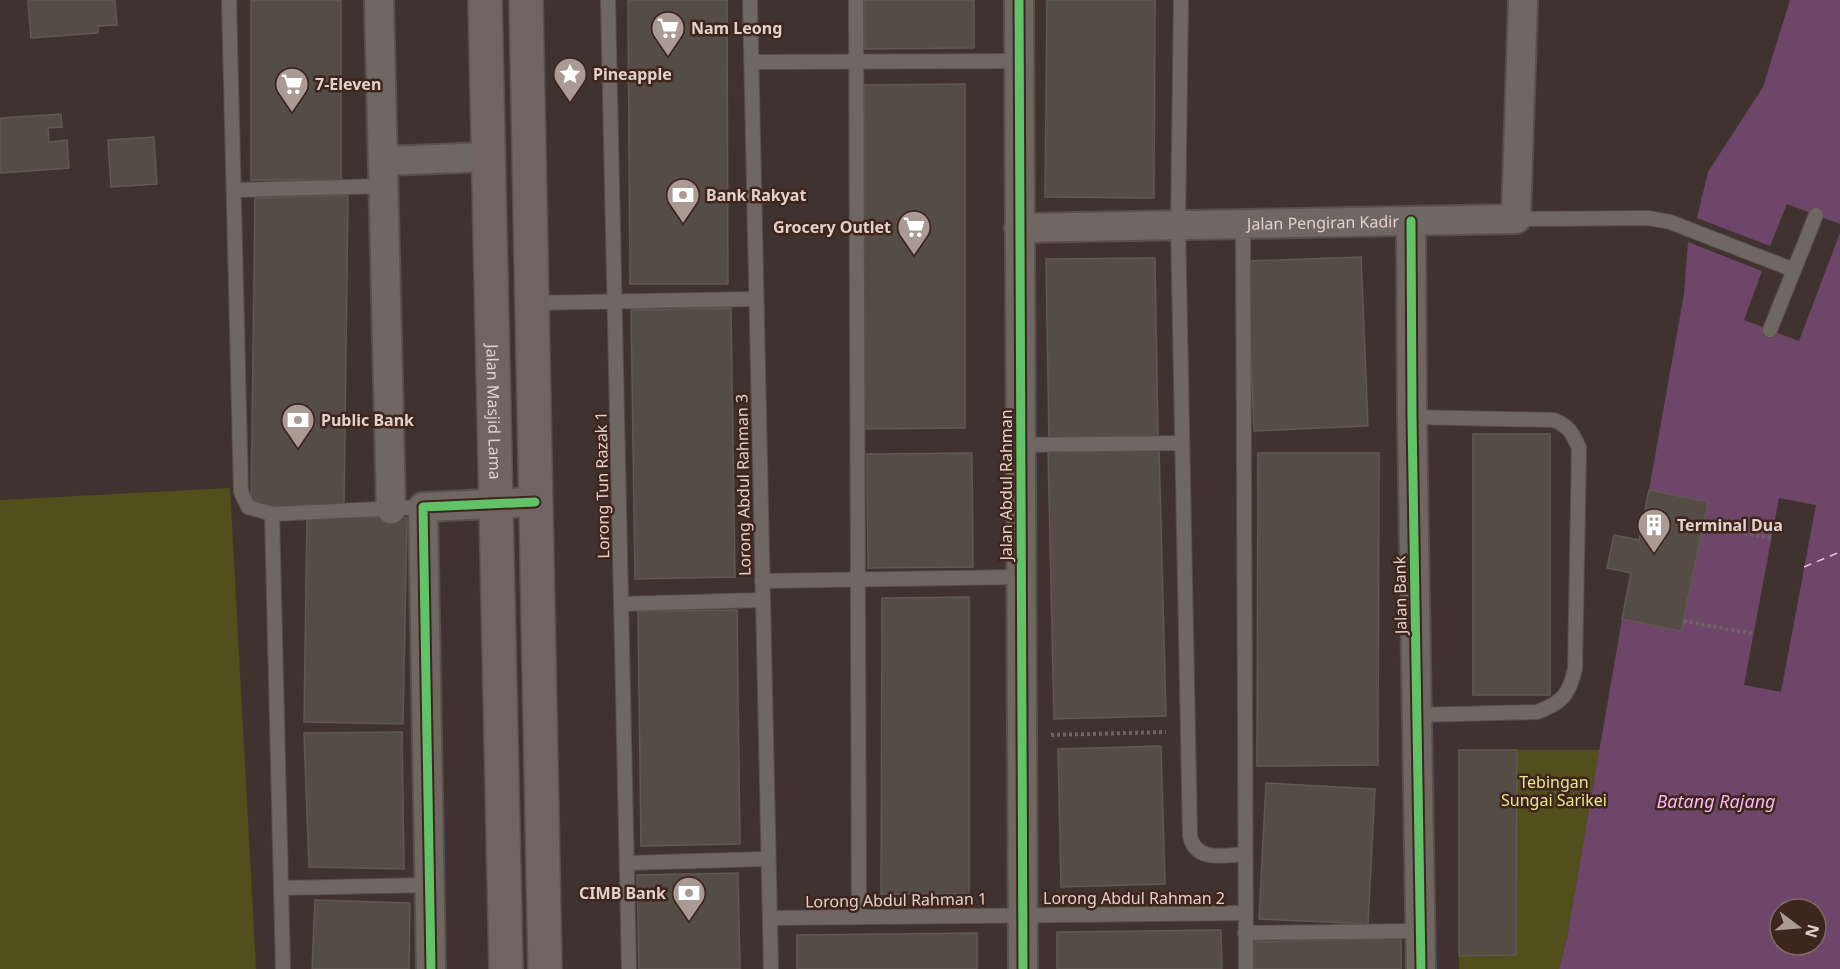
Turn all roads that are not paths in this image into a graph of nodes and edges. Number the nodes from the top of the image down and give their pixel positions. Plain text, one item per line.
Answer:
1 (229, 0) edge
2 (379, 0) edge
3 (485, 0) edge
4 (526, 0) edge
5 (608, 0) edge
6 (750, 0) edge
7 (856, 0) edge
8 (1019, 0) edge
9 (1181, 0) edge
10 (1523, 0) edge
11 (856, 61) junction
12 (1019, 61) junction
13 (751, 62) junction
14 (489, 157) junction
15 (383, 173) junction
16 (234, 190) junction
17 (1816, 215) dead end
18 (1516, 219) junction
19 (1411, 221) junction
20 (1243, 224) junction
21 (1178, 225) junction
22 (1019, 228) junction
23 (1794, 270) junction
24 (756, 299) junction
25 (614, 302) junction
26 (531, 303) junction
27 (1770, 330) dead end
28 (1412, 417) junction
29 (1182, 442) junction
30 (1021, 445) junction
31 (535, 502) junction
32 (496, 504) junction
33 (423, 507) junction
34 (391, 509) junction
35 (272, 514) junction
36 (1021, 577) junction
37 (858, 579) junction
38 (762, 581) junction
39 (762, 600) junction
40 (621, 604) junction
41 (1417, 715) junction
42 (1245, 854) junction
43 (768, 859) junction
44 (627, 863) junction
45 (430, 885) junction
46 (281, 888) junction
47 (1246, 914) junction
48 (1023, 915) junction
49 (859, 917) junction
50 (770, 918) junction
51 (1420, 931) junction
52 (1245, 933) junction
53 (283, 969) edge
54 (431, 969) edge
55 (506, 969) edge
56 (544, 969) edge
57 (629, 969) edge
58 (771, 969) edge
59 (1023, 969) edge
60 (1246, 969) edge
61 (1421, 969) edge

1 - 16 lane
2 - 15 street
3 - 14 main road, Jalan Masjid Lama
4 - 26 main road
5 - 25 lane, Lorong Tun Razak 1
6 - 13 lane, Lorong Abdul Rahman 3
7 - 11 lane
8 - 12 street, Jalan Abdul Rahman
9 - 21 lane
10 - 18 street
11 - 12 lane
11 - 13 lane
11 - 37 lane
12 - 22 street, Jalan Abdul Rahman
13 - 24 lane, Lorong Abdul Rahman 3
14 - 15 street
14 - 32 main road, Jalan Masjid Lama
15 - 16 lane
15 - 34 street
16 - 35 lane
17 - 23 lane
18 - 19 street, Jalan Pengiran Kadir
18 - 23 lane
19 - 20 street, Jalan Pengiran Kadir
19 - 28 street, Jalan Bank
20 - 21 street, Jalan Pengiran Kadir
20 - 42 lane
21 - 22 street, Jalan Pengiran Kadir
21 - 29 lane
22 - 30 street, Jalan Abdul Rahman
23 - 27 lane
24 - 25 lane
24 - 38 lane, Lorong Abdul Rahman 3
25 - 26 lane
25 - 40 lane, Lorong Tun Razak 1
26 - 31 main road
28 - 41 street, Jalan Bank
28 - 41 lane
29 - 30 lane
29 - 42 lane
30 - 36 street, Jalan Abdul Rahman
31 - 32 street
31 - 56 main road
32 - 33 street
32 - 55 main road, Jalan Masjid Lama
33 - 34 lane
33 - 45 street
34 - 35 lane
35 - 46 lane
36 - 37 lane
36 - 48 street, Jalan Abdul Rahman
37 - 38 lane
37 - 49 lane
38 - 39 lane, Lorong Abdul Rahman 3
39 - 40 lane
39 - 43 lane, Lorong Abdul Rahman 3
40 - 44 lane, Lorong Tun Razak 1
41 - 51 street, Jalan Bank
42 - 47 lane
43 - 44 lane
43 - 50 lane, Lorong Abdul Rahman 3
44 - 57 lane, Lorong Tun Razak 1
45 - 46 lane
45 - 54 street
46 - 53 lane
47 - 48 lane, Lorong Abdul Rahman 2
47 - 52 lane
48 - 49 lane, Lorong Abdul Rahman 1
48 - 59 street, Jalan Abdul Rahman
49 - 50 lane, Lorong Abdul Rahman 1
50 - 58 lane, Lorong Abdul Rahman 3
51 - 52 lane
51 - 61 street, Jalan Bank
52 - 60 lane

